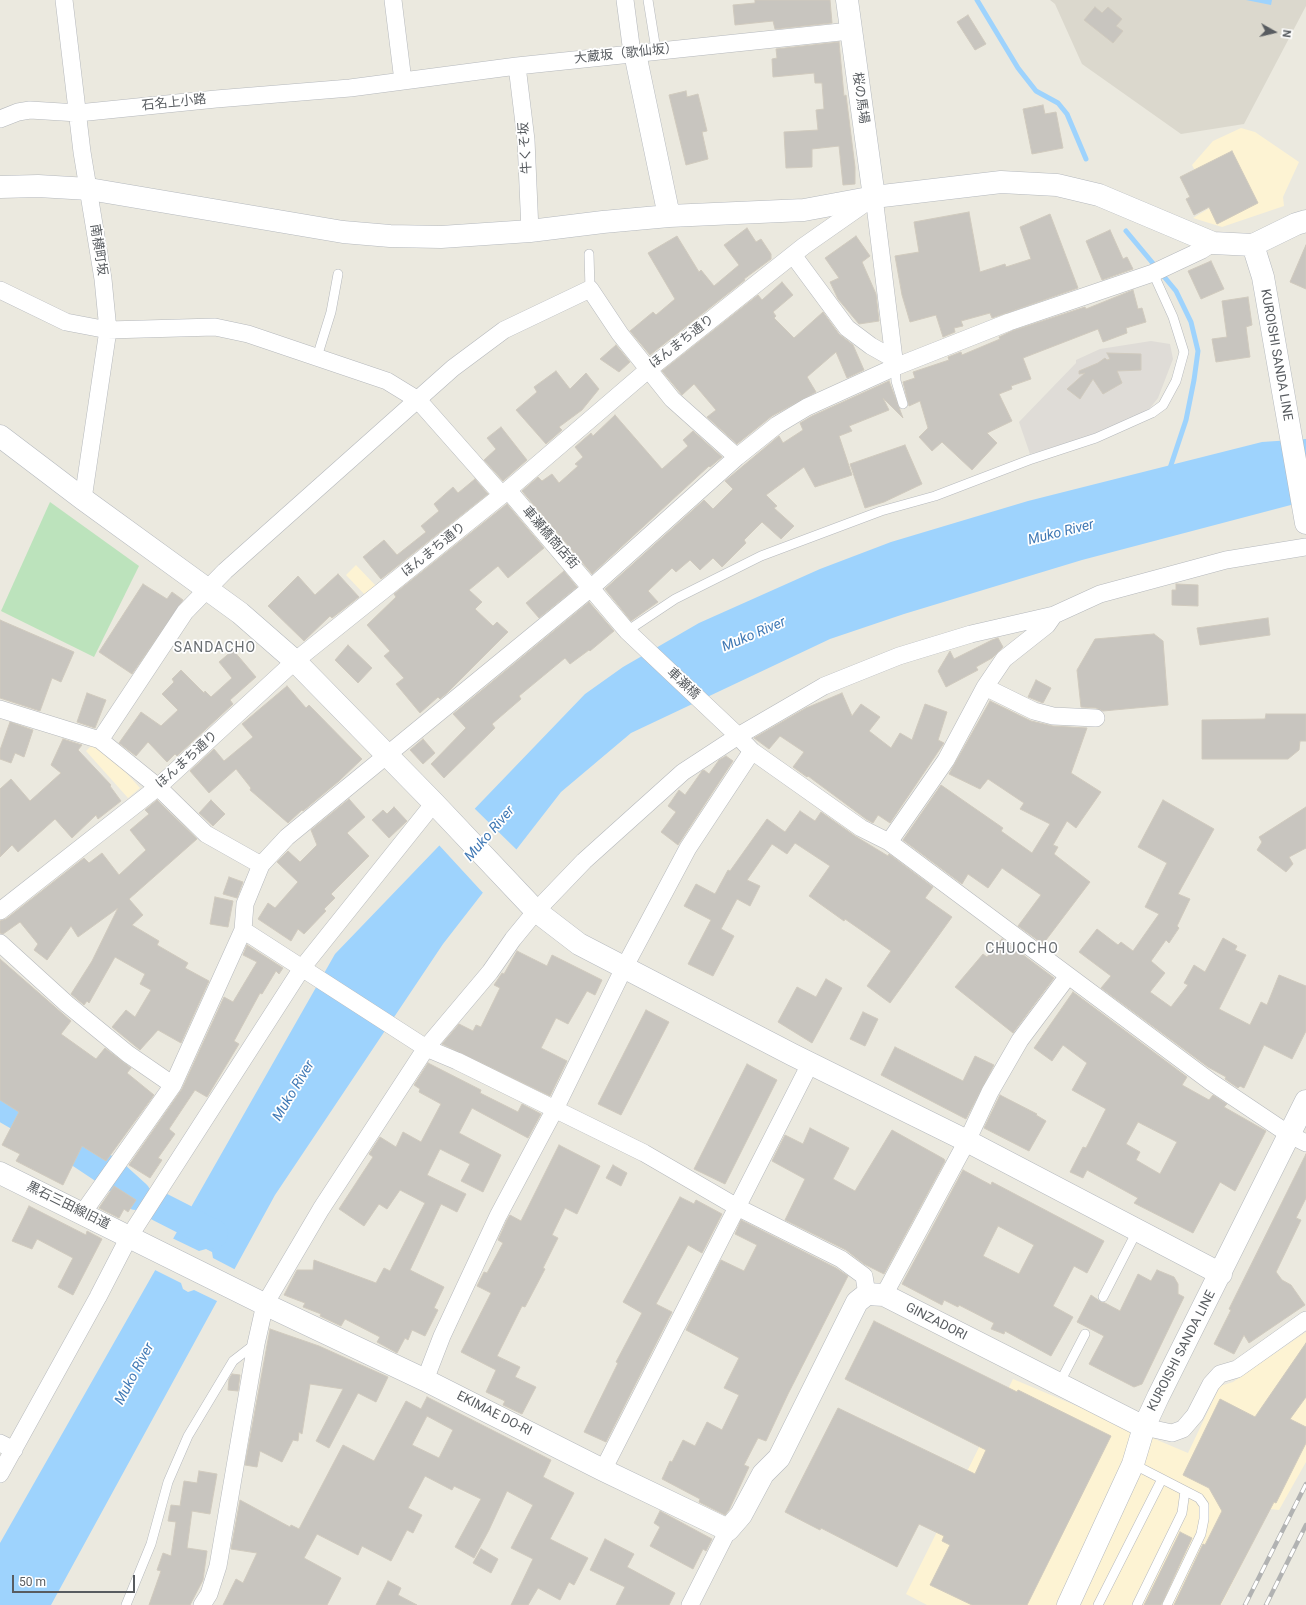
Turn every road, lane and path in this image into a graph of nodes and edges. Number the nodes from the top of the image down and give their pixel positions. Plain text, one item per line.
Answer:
1 (64, 0) edge
2 (393, 0) edge
3 (625, 0) edge
4 (648, 0) edge
5 (847, 0) edge
6 (850, 31) junction
7 (656, 50) junction
8 (635, 58) junction
9 (517, 66) junction
10 (403, 81) junction
11 (78, 113) junction
12 (0, 119) edge
13 (0, 187) edge
14 (89, 189) junction
15 (874, 196) junction
16 (669, 216) junction
17 (1306, 221) edge
18 (530, 231) junction
19 (1213, 243) junction
20 (1253, 245) junction
21 (589, 254) dead end
22 (793, 255) junction
23 (1159, 270) junction
24 (338, 274) dead end
25 (590, 289) junction
26 (0, 290) edge
27 (108, 330) junction
28 (317, 357) junction
29 (894, 363) junction
30 (649, 369) junction
31 (418, 400) junction
32 (903, 404) dead end
33 (0, 436) edge
34 (737, 457) junction
35 (505, 492) junction
36 (83, 499) junction
37 (1306, 523) edge
38 (1306, 547) edge
39 (592, 587) junction
40 (207, 588) junction
41 (1054, 615) junction
42 (630, 633) junction
43 (295, 662) junction
44 (985, 687) junction
45 (0, 709) edge
46 (1096, 718) dead end
47 (736, 734) junction
48 (100, 740) junction
49 (752, 751) junction
50 (387, 754) junction
51 (158, 787) junction
52 (437, 806) junction
53 (889, 842) junction
54 (261, 865) junction
55 (534, 908) junction
56 (0, 911) edge
57 (243, 930) junction
58 (0, 943) edge
59 (624, 968) junction
60 (305, 969) junction
61 (1068, 976) junction
62 (423, 1045) junction
63 (810, 1064) junction
64 (173, 1085) junction
65 (1306, 1101) edge
66 (555, 1109) junction
67 (1298, 1139) edge
68 (967, 1141) junction
69 (0, 1173) edge
70 (737, 1207) junction
71 (82, 1214) junction
72 (1137, 1231) junction
73 (132, 1239) junction
74 (1221, 1274) junction
75 (875, 1295) junction
76 (1103, 1297) dead end
77 (262, 1302) junction
78 (1306, 1320) edge
79 (1085, 1334) dead end
80 (256, 1344) junction
81 (425, 1380) junction
82 (1059, 1385) junction
83 (1144, 1427) junction
84 (7, 1446) edge
85 (1133, 1464) junction
86 (603, 1470) junction
87 (0, 1474) edge
88 (1162, 1479) junction
89 (1185, 1491) junction
90 (728, 1530) junction
91 (126, 1605) edge
92 (202, 1605) edge
93 (690, 1605) edge
94 (1068, 1605) edge
95 (1098, 1605) edge
96 (1137, 1605) edge
97 (1168, 1605) edge

1 - 11 street, 南横町坂
2 - 10 street
3 - 8 street
4 - 7 lane
5 - 6 street, 桜の馬場
6 - 7 street, 大蔵坂（歌仙坂）
6 - 15 street, 桜の馬場
7 - 8 street, 大蔵坂（歌仙坂）
8 - 9 street, 大蔵坂（歌仙坂）
8 - 16 street
9 - 10 street, 大蔵坂（歌仙坂）
9 - 18 street, 牛くそ坂
10 - 11 street, 石名上小路
11 - 12 street, 石名上小路
11 - 14 street, 南横町坂
13 - 14 street
14 - 18 street
14 - 27 street, 南横町坂
15 - 16 street
15 - 19 street
15 - 22 street, ほんまち通り
15 - 29 street
16 - 18 street
17 - 20 street
19 - 20 street
19 - 23 street
20 - 37 street, KUROISHI SANDA LINE
21 - 25 lane
22 - 29 street
22 - 30 street, ほんまち通り
23 - 29 street
23 - 42 lane
24 - 28 lane
25 - 30 street
25 - 31 street
26 - 27 street, 車瀬橋商店街
27 - 28 street, 車瀬橋商店街
27 - 36 street, 南横町坂
28 - 31 street, 車瀬橋商店街
29 - 32 lane
29 - 34 street
30 - 34 street
30 - 35 street, ほんまち通り
31 - 35 street, 車瀬橋商店街
31 - 40 street
33 - 36 street
34 - 39 street
35 - 39 street, 車瀬橋商店街
35 - 43 street, ほんまち通り
36 - 40 street
38 - 41 street
39 - 42 street, 車瀬橋商店街
39 - 50 street
40 - 43 street
40 - 48 street
41 - 44 street
41 - 47 street
42 - 47 street, 車瀬橋
43 - 50 street
43 - 51 street, ほんまち通り
44 - 46 street
44 - 53 street
45 - 48 street
47 - 49 street, 車瀬橋
47 - 55 street
48 - 51 street
49 - 53 street, 車瀬橋
49 - 59 street
50 - 52 street
50 - 54 street
51 - 54 street
51 - 56 street, ほんまち通り
52 - 55 street
52 - 60 street
53 - 61 street, 車瀬橋
54 - 57 street
55 - 59 street
55 - 62 street
57 - 60 street
57 - 64 street
58 - 64 street
59 - 63 street
59 - 66 street
60 - 62 street
60 - 73 street
61 - 67 street, 車瀬橋
61 - 68 street
62 - 66 street
62 - 77 street
63 - 68 street
63 - 70 street
64 - 71 street
65 - 67 street, KUROISHI SANDA LINE
66 - 70 street
66 - 81 street
67 - 74 street, KUROISHI SANDA LINE
68 - 72 street
68 - 75 street
69 - 71 street, 黒石三田線旧道
70 - 75 street
70 - 86 street
71 - 73 street, 黒石三田線旧道
72 - 74 street
72 - 76 lane
73 - 77 street, 黒石三田線旧道
73 - 84 street
74 - 83 street, KUROISHI SANDA LINE
75 - 82 street, GINZADORI
75 - 90 street
77 - 80 street
77 - 81 street, EKIMAE DO-RI
78 - 83 street
79 - 82 lane
80 - 91 lane
80 - 92 street
81 - 86 street, EKIMAE DO-RI
82 - 83 street, GINZADORI
83 - 85 street, KUROISHI SANDA LINE
84 - 87 street
85 - 88 lane
85 - 94 street, KUROISHI SANDA LINE
86 - 90 street, EKIMAE DO-RI
88 - 89 lane
88 - 95 lane
89 - 96 lane
89 - 97 lane
90 - 93 street

